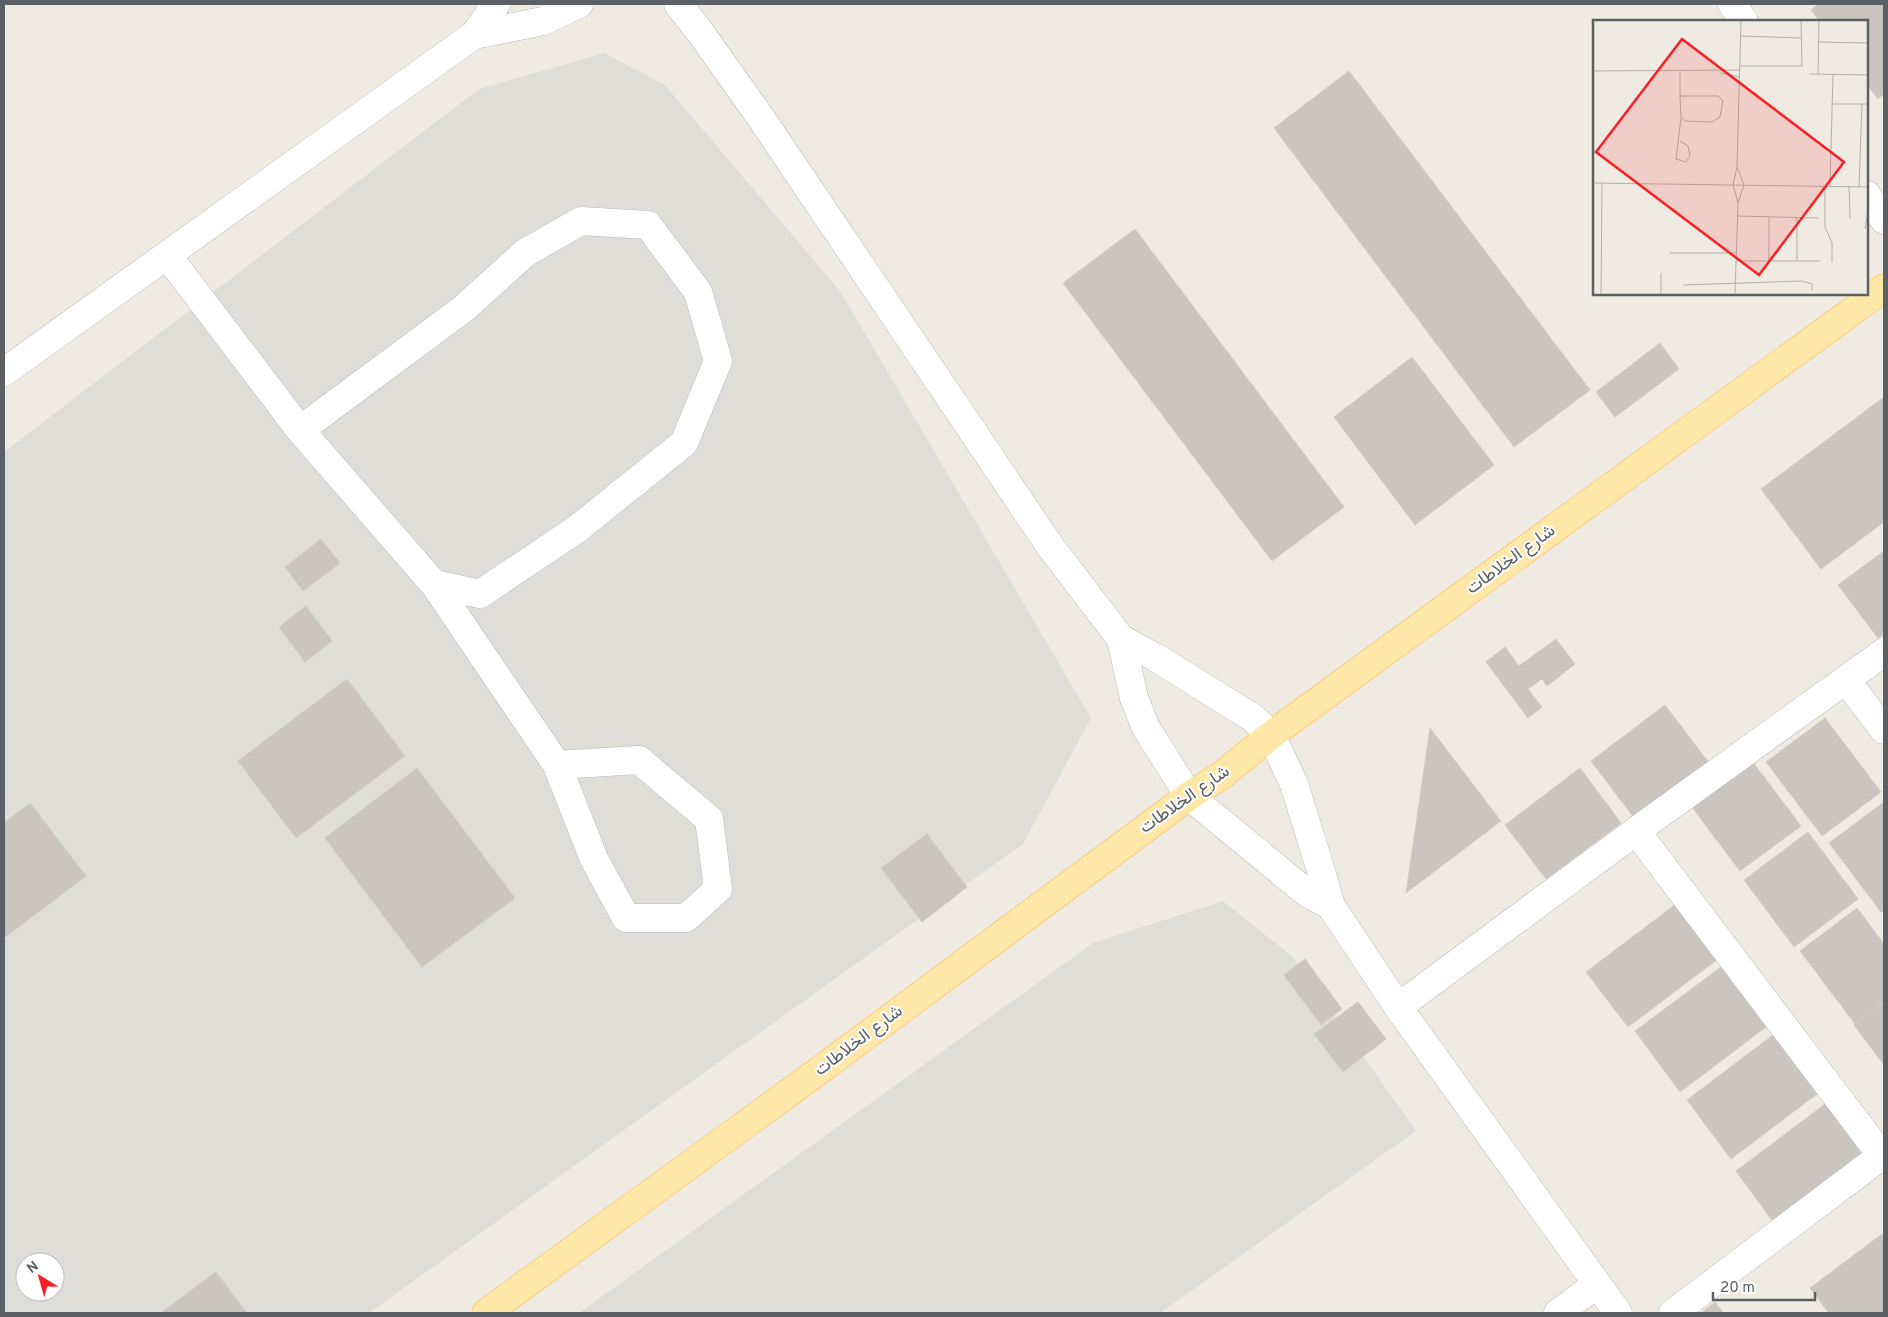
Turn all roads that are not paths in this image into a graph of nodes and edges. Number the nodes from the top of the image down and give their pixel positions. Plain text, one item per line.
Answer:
1 (496, 4) edge
2 (578, 4) edge
3 (678, 4) edge
4 (1732, 4) edge
5 (1743, 20) edge
6 (474, 35) junction
7 (1868, 196) edge
8 (1884, 220) edge
9 (167, 255) junction
10 (1883, 291) edge
11 (4, 372) edge
12 (300, 430) junction
13 (434, 584) junction
14 (1121, 639) junction
15 (1884, 652) edge
16 (1846, 680) junction
17 (1884, 730) edge
18 (1271, 735) junction
19 (557, 765) junction
20 (1189, 796) junction
21 (1636, 831) junction
22 (1330, 906) junction
23 (1398, 1007) junction
24 (1883, 1155) edge
25 (1596, 1284) junction
26 (486, 1313) edge
27 (1558, 1313) edge
28 (1618, 1313) edge
29 (1673, 1313) edge

1 - 6 street
2 - 6 street
3 - 14 street
4 - 5 street
6 - 9 street
7 - 8 street
9 - 11 street
9 - 12 street
10 - 18 main road, شارع الخلاطات
12 - 13 street
12 - 13 street
13 - 19 street
14 - 18 street
14 - 20 street
15 - 16 street
16 - 17 street
16 - 21 street
18 - 20 main road, شارع الخلاطات
18 - 22 street
19 - 19 street
20 - 22 street
20 - 26 main road, شارع الخلاطات
21 - 23 street
21 - 24 street
22 - 23 street
23 - 25 street
24 - 29 street
25 - 27 street
25 - 28 street

